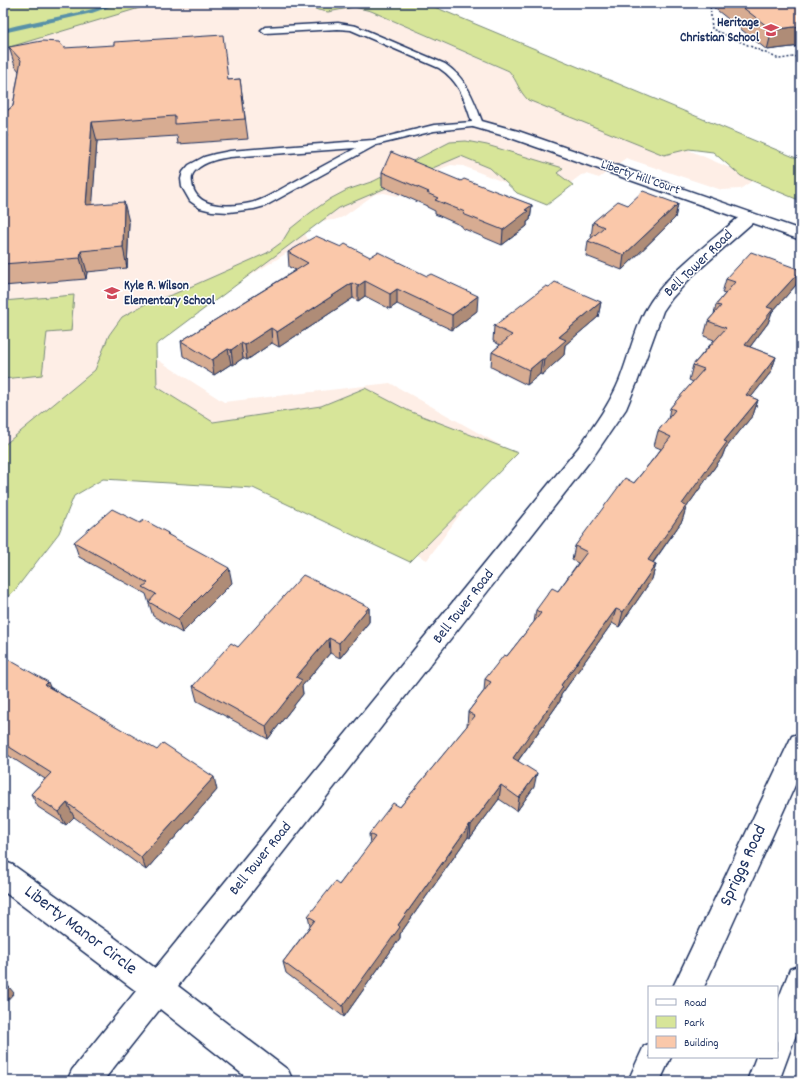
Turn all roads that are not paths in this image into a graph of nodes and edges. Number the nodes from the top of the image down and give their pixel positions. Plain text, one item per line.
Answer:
1 (265, 30) dead end
2 (478, 124) junction
3 (373, 143) junction
4 (750, 216) junction
5 (801, 235) edge
6 (801, 744) edge
7 (3, 874) edge
8 (801, 980) edge
9 (688, 986) edge
10 (156, 988) junction
11 (778, 1041) edge
12 (655, 1058) edge
13 (772, 1058) edge
14 (83, 1081) edge
15 (277, 1081) edge
16 (644, 1081) edge
17 (763, 1081) edge

1 - 2 lane
2 - 3 lane
2 - 4 street, Liberty Hill Court
3 - 3 lane
4 - 5 street, Liberty Hill Court
4 - 10 street, Bell Tower Road
6 - 9 street, Spriggs Road
7 - 10 street, Liberty Manor Circle
8 - 11 street
10 - 14 street
10 - 15 street, Liberty Manor Circle
12 - 16 street
13 - 17 street

